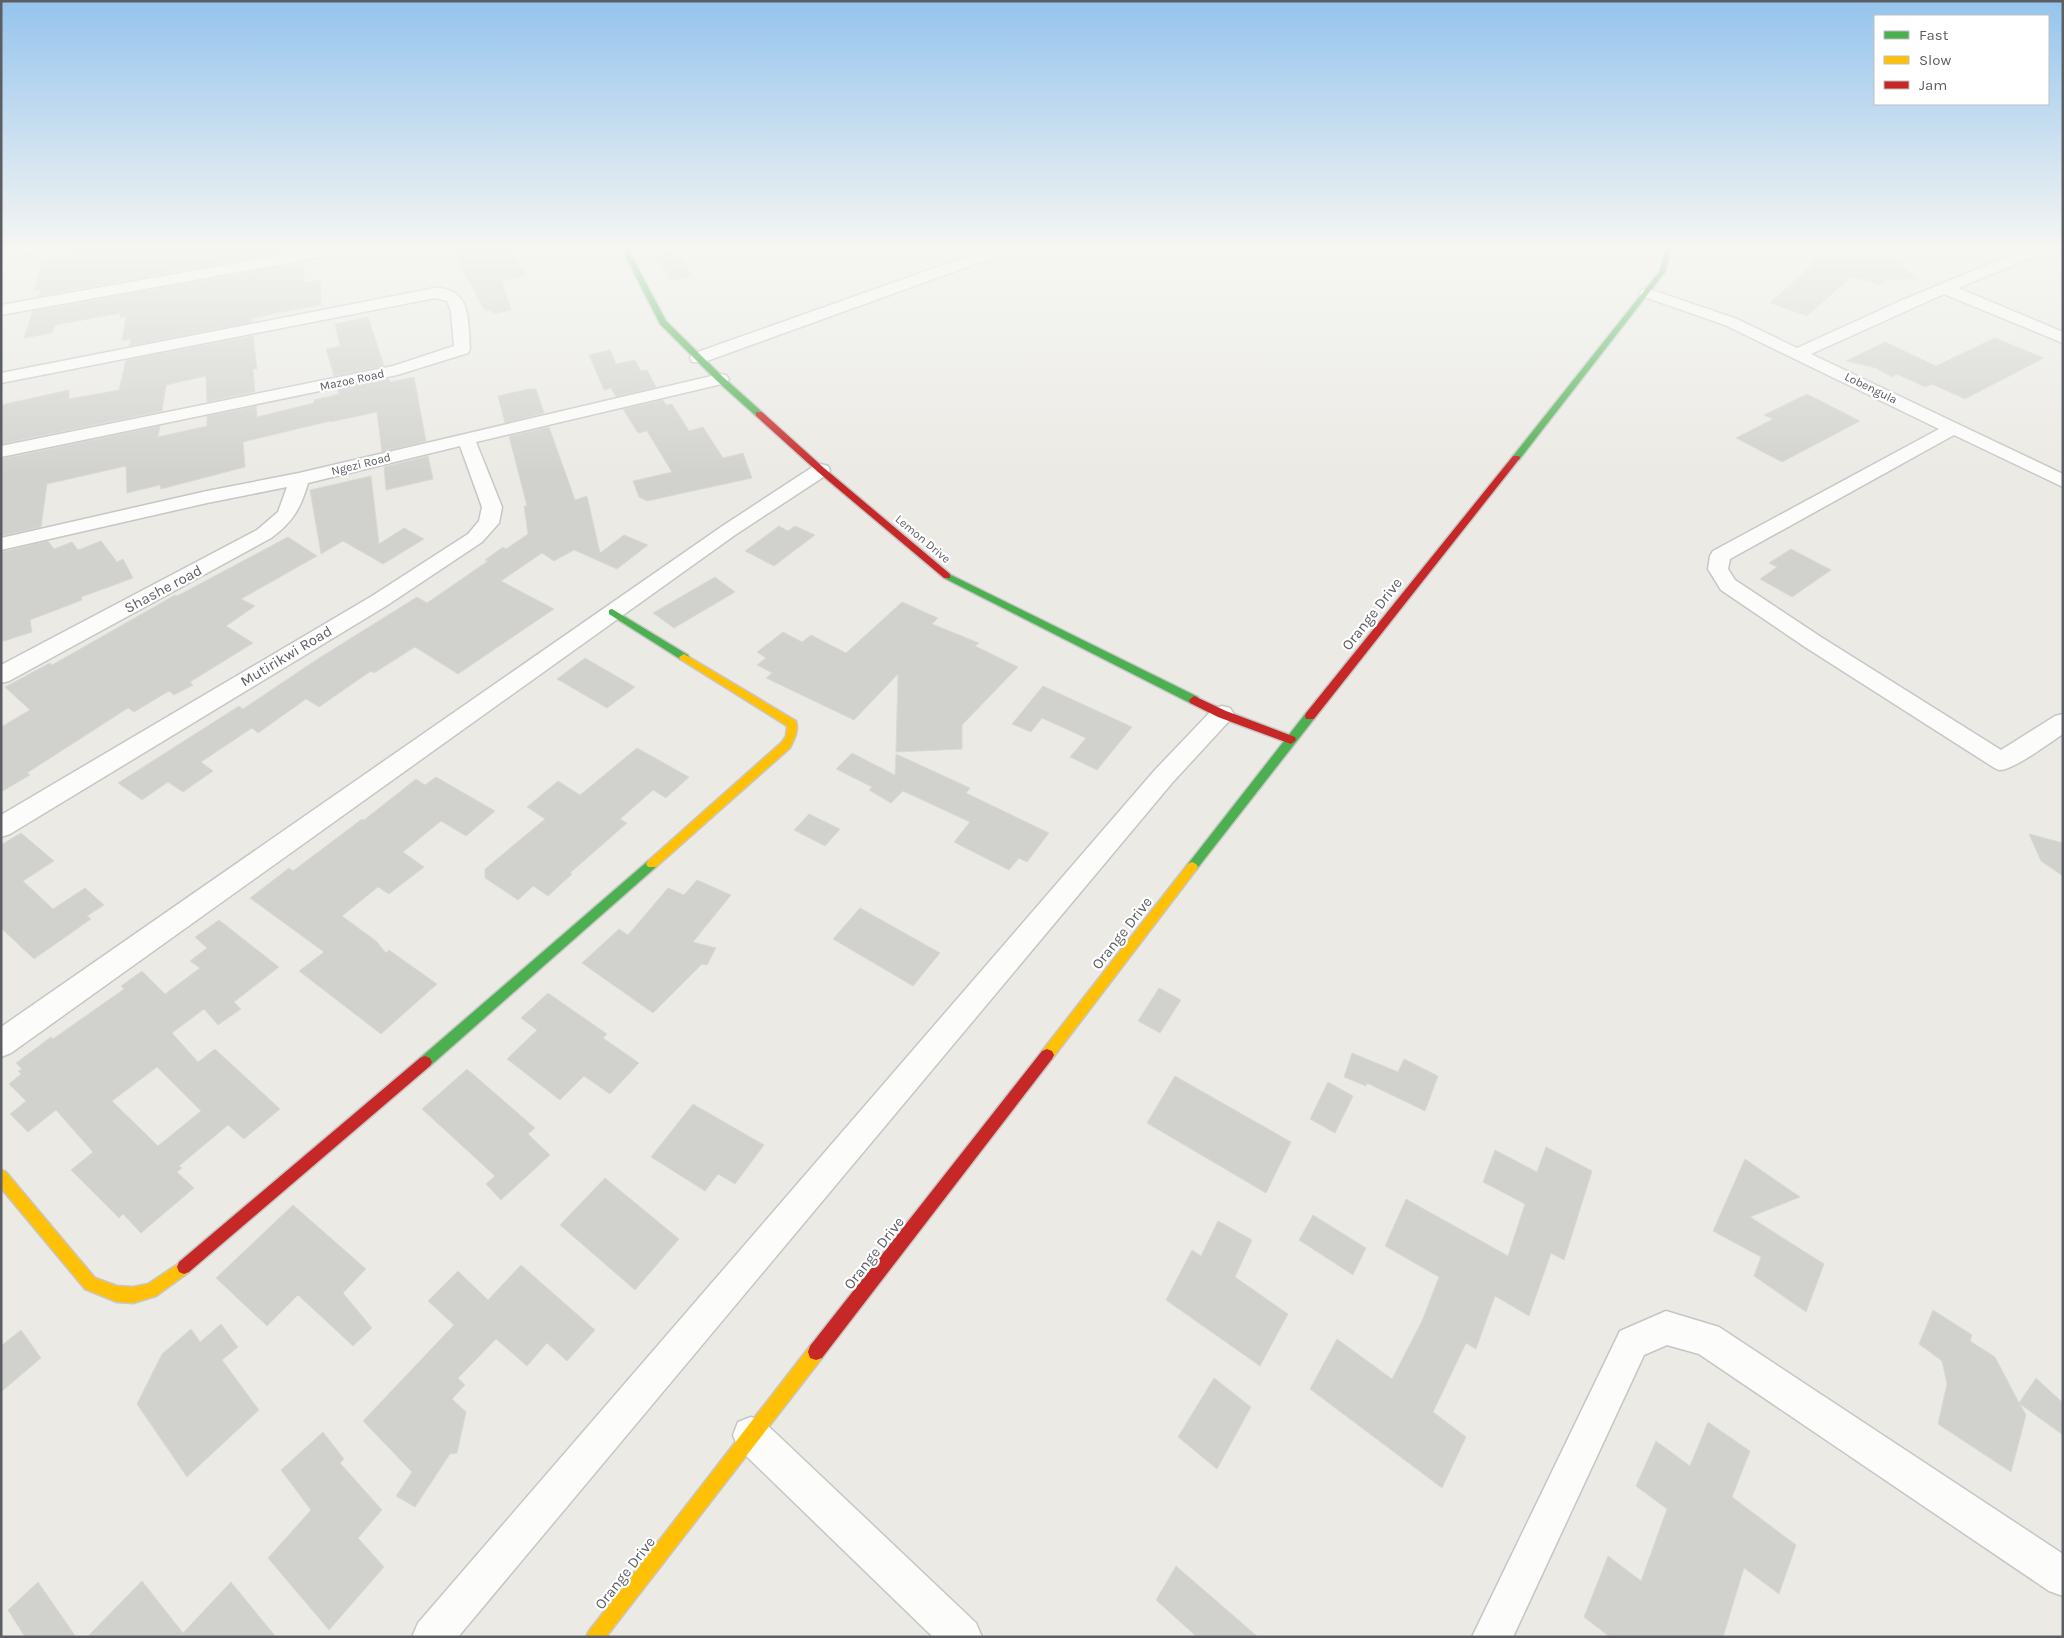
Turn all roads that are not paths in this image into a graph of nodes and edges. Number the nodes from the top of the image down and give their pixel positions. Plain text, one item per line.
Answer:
1 (280, 323) edge
2 (460, 323) edge
3 (664, 323) edge
4 (795, 323) edge
5 (1623, 323) edge
6 (1734, 323) edge
7 (1864, 323) edge
8 (2029, 323) edge
9 (2063, 338) edge
10 (1799, 353) junction
11 (698, 358) junction
12 (1, 378) edge
13 (720, 379) junction
14 (1954, 428) junction
15 (466, 439) junction
16 (1, 452) edge
17 (821, 470) junction
18 (299, 479) junction
19 (2063, 481) edge
20 (1, 544) edge
21 (612, 612) junction
22 (1, 675) edge
23 (1222, 714) junction
24 (2063, 722) edge
25 (1291, 740) junction
26 (1, 827) edge
27 (1, 1044) edge
28 (1, 1177) edge
29 (751, 1435) junction
30 (2063, 1577) edge
31 (432, 1637) edge
32 (595, 1637) edge
33 (962, 1637) edge
34 (1492, 1637) edge

1 - 12 street, Mazoe Road
2 - 16 street, Mazoe Road
3 - 11 street, Lemon Drive
4 - 11 street
5 - 25 street, Orange Drive
6 - 10 street, Lobengula
7 - 10 street
8 - 9 street
10 - 14 street, Lobengula
11 - 13 street, Lemon Drive
13 - 15 street, Ngezi Road
13 - 17 street, Lemon Drive
14 - 19 street, Lobengula
14 - 24 street
15 - 18 street, Ngezi Road
15 - 26 street, Mutirikwi Road
17 - 21 street
17 - 23 street, Lemon Drive
18 - 20 street, Ngezi Road
18 - 22 street, Shashe road
21 - 27 street
21 - 28 street
23 - 25 street, Lemon Drive
23 - 31 street
25 - 29 street, Orange Drive
29 - 32 street, Orange Drive
29 - 33 street
30 - 34 street

